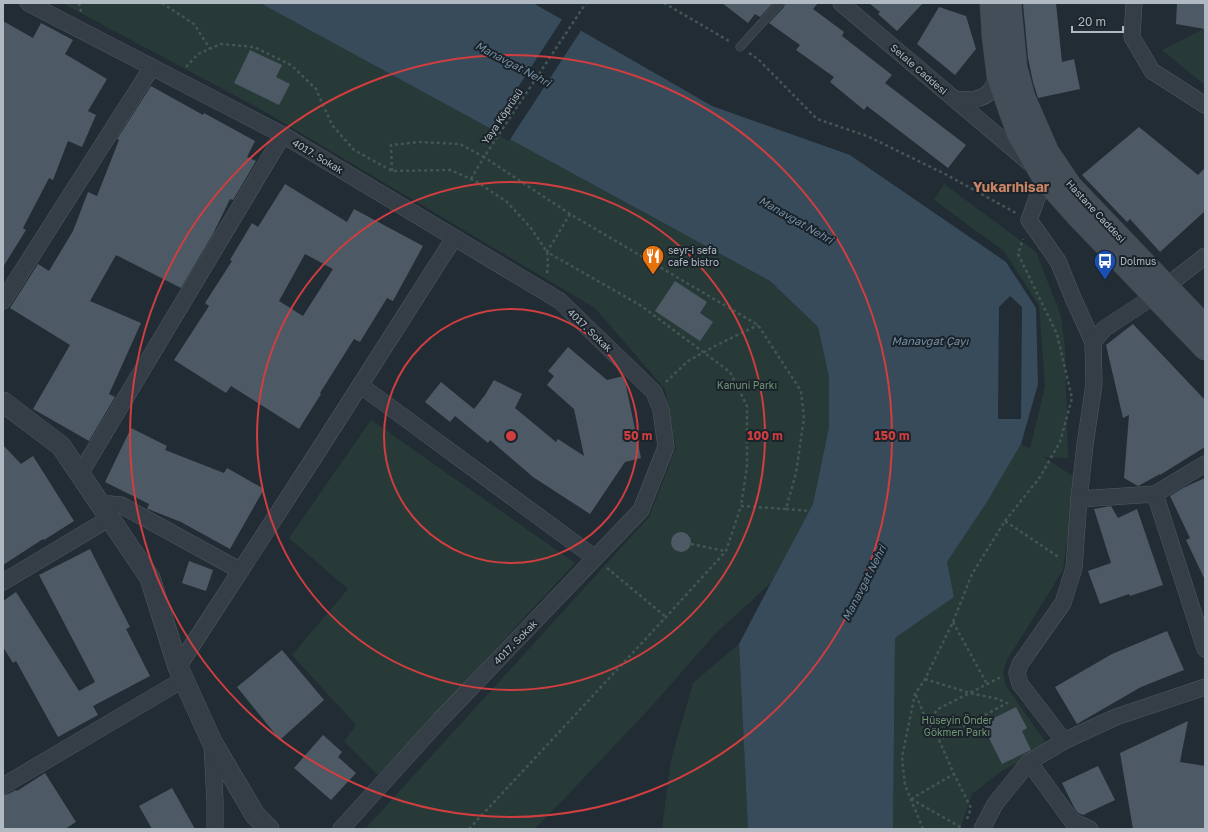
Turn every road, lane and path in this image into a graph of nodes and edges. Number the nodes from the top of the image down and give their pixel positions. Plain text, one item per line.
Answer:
1 (28, 3) edge
2 (162, 3) edge
3 (586, 3) edge
4 (664, 3) edge
5 (780, 3) edge
6 (841, 3) edge
7 (991, 3) edge
8 (1010, 3) edge
9 (1134, 3) edge
10 (740, 47) junction
11 (210, 49) junction
12 (152, 67) junction
13 (998, 77) junction
14 (175, 79) junction
15 (954, 99) junction
16 (1205, 105) edge
17 (283, 135) junction
18 (392, 171) junction
19 (1040, 174) junction
20 (570, 214) dead end
21 (1029, 220) junction
22 (454, 238) junction
23 (547, 252) junction
24 (1205, 256) edge
25 (1161, 291) junction
26 (546, 292) junction
27 (3, 301) edge
28 (758, 325) dead end
29 (1205, 326) edge
30 (1093, 342) junction
31 (1205, 349) edge
32 (705, 352) junction
33 (360, 385) junction
34 (654, 392) junction
35 (3, 402) edge
36 (1205, 464) edge
37 (80, 474) junction
38 (1155, 494) junction
39 (1079, 500) junction
40 (741, 506) dead end
41 (786, 509) dead end
42 (809, 511) dead end
43 (105, 512) junction
44 (1005, 521) junction
45 (691, 544) dead end
46 (726, 551) dead end
47 (595, 558) junction
48 (1074, 568) junction
49 (241, 571) junction
50 (3, 582) edge
51 (666, 617) dead end
52 (953, 622) junction
53 (1205, 649) edge
54 (181, 673) junction
55 (1017, 673) junction
56 (925, 679) junction
57 (987, 684) junction
58 (1205, 687) edge
59 (970, 693) junction
60 (916, 694) junction
61 (926, 722) junction
62 (939, 740) junction
63 (1064, 741) junction
64 (212, 742) junction
65 (1029, 762) junction
66 (954, 774) junction
67 (3, 786) edge
68 (911, 799) junction
69 (215, 829) edge
70 (269, 829) edge
71 (341, 829) edge
72 (923, 829) edge
73 (964, 829) edge
74 (982, 829) edge
75 (1090, 829) edge

1 - 12 street, 4017. Sokak
2 - 11 path
3 - 18 path, Yaya Köprüsü
4 - 10 path
5 - 10 lane
6 - 15 street, Selale Caddesi
7 - 13 main road, Hastane Caddesi
8 - 25 main road, Hastane Caddesi
9 - 16 street
10 - 21 path
11 - 14 path
11 - 18 path
12 - 14 street, 4017. Sokak
12 - 27 street
13 - 15 street, Selale Caddesi
13 - 19 main road, Hastane Caddesi
14 - 17 street, 4017. Sokak
15 - 19 street
17 - 22 street, 4017. Sokak
17 - 37 street
18 - 23 path
19 - 21 street
19 - 25 main road, Hastane Caddesi
20 - 23 path
21 - 30 street
21 - 44 path
22 - 26 street, 4017. Sokak
22 - 33 street
23 - 26 path
23 - 32 path
24 - 25 street
25 - 29 main road, Hastane Caddesi
25 - 30 street
25 - 31 main road, Hastane Caddesi
26 - 34 street, 4017. Sokak
28 - 32 path
30 - 39 street
32 - 34 path
32 - 40 path
33 - 47 street
33 - 49 street
34 - 47 street, 4017. Sokak
35 - 37 street
36 - 38 street
37 - 43 street
38 - 39 street
38 - 53 street
39 - 48 street
41 - 42 path
43 - 49 street
43 - 50 street
43 - 54 street
44 - 48 path
44 - 52 path
45 - 46 path
47 - 51 path
47 - 71 street, 4017. Sokak
48 - 55 street
49 - 54 street
52 - 56 path
52 - 57 path
54 - 64 street
54 - 67 street
55 - 57 path
55 - 63 street
56 - 59 path
56 - 60 path
57 - 59 path
58 - 63 street
59 - 61 path
59 - 62 path
60 - 61 path
60 - 68 path
61 - 62 path
62 - 66 path
63 - 65 street
64 - 69 street
64 - 70 street
65 - 74 street
65 - 75 street
66 - 68 path
66 - 73 path
68 - 72 path
68 - 73 path

